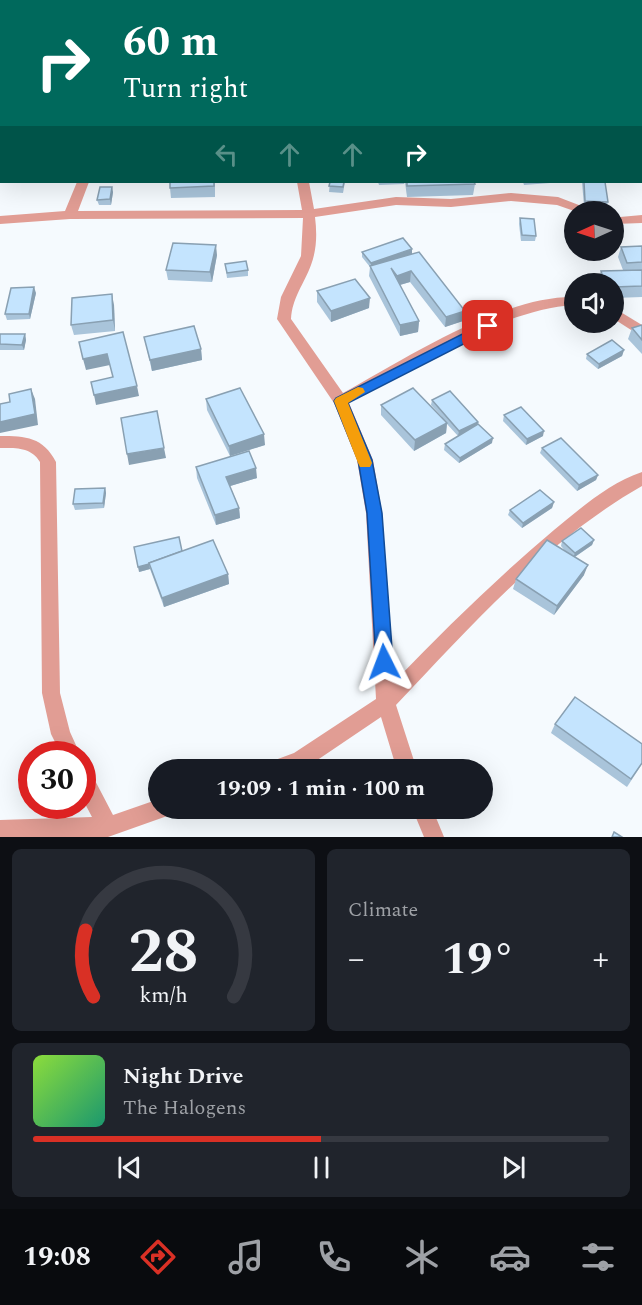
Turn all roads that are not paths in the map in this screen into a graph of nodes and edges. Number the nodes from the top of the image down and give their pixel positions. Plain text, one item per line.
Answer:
1 (83, 183) edge
2 (303, 183) edge
3 (564, 203) edge
4 (308, 214) junction
5 (69, 216) junction
6 (642, 219) edge
7 (0, 220) edge
8 (624, 221) edge
9 (564, 301) edge
10 (624, 320) edge
11 (642, 332) edge
12 (341, 401) junction
13 (0, 442) edge
14 (642, 478) edge
15 (387, 703) junction
16 (64, 741) edge
17 (302, 759) edge
18 (404, 759) edge
19 (96, 804) edge
20 (148, 813) edge
21 (427, 819) edge
22 (108, 827) junction
23 (0, 830) edge
24 (434, 837) edge

1 - 5 street
2 - 4 street
3 - 4 street
4 - 5 street
4 - 12 street
5 - 7 street
6 - 8 street
9 - 12 street
10 - 11 street
12 - 15 street
13 - 16 street
14 - 15 street
15 - 17 street
15 - 18 street
19 - 22 street
20 - 22 street
21 - 24 street
22 - 23 street

